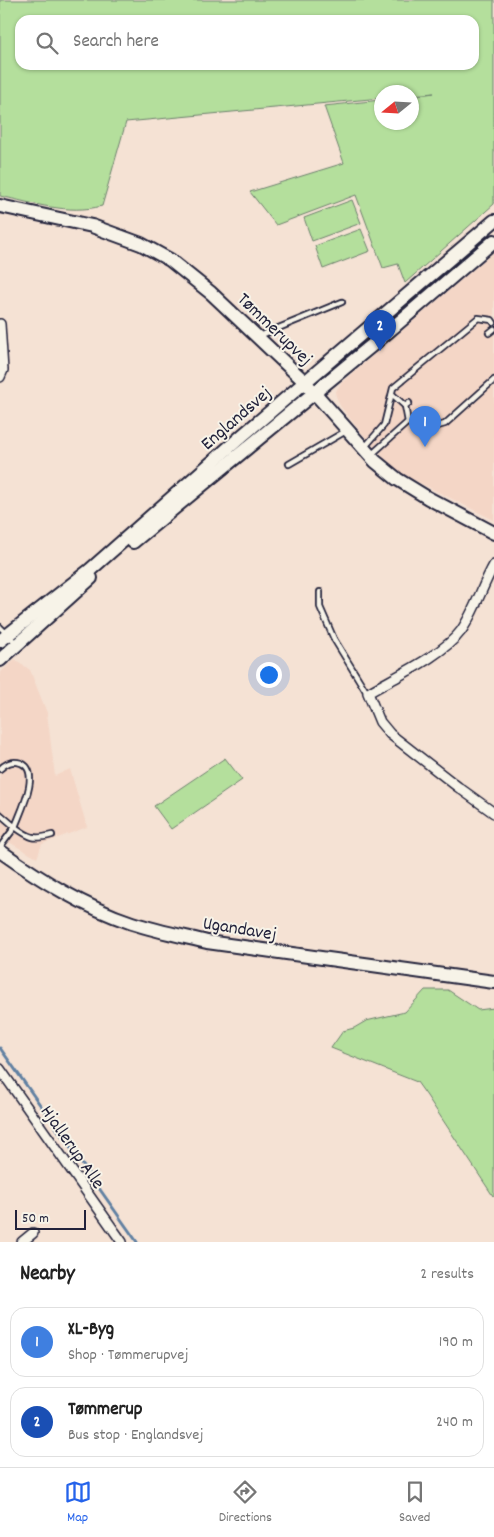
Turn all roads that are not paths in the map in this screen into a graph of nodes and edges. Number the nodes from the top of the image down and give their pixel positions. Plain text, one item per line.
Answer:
1 (0, 206) edge
2 (494, 221) edge
3 (494, 241) edge
4 (342, 302) dead end
5 (494, 323) edge
6 (0, 324) edge
7 (494, 329) edge
8 (489, 332) dead end
9 (258, 336) junction
10 (0, 377) edge
11 (494, 380) edge
12 (305, 382) junction
13 (315, 393) junction
14 (392, 394) junction
15 (408, 422) junction
16 (347, 431) junction
17 (366, 452) junction
18 (289, 464) dead end
19 (494, 533) edge
20 (494, 565) edge
21 (320, 592) dead end
22 (3, 634) edge
23 (18, 644) junction
24 (0, 660) edge
25 (368, 693) junction
26 (0, 769) edge
27 (494, 813) edge
28 (0, 814) edge
29 (15, 827) junction
30 (52, 835) dead end
31 (0, 849) edge
32 (494, 982) edge
33 (0, 1069) edge
34 (33, 1233) dead end
35 (22, 1242) edge
36 (121, 1242) edge

1 - 9 main road, Tømmerupvej
2 - 12 main road, Englandsvej
3 - 13 main road, Englandsvej
4 - 9 lane
5 - 14 lane
6 - 10 street
7 - 8 lane
9 - 12 main road, Tømmerupvej
11 - 15 lane
12 - 13 main road, Tømmerupvej
12 - 22 main road, Englandsvej
13 - 16 main road, Tømmerupvej
13 - 23 main road, Englandsvej
14 - 15 lane
14 - 17 lane
15 - 17 lane
16 - 17 main road, Tømmerupvej
16 - 18 lane
17 - 19 main road, Tømmerupvej
20 - 25 street
21 - 25 lane
22 - 23 lane
23 - 24 main road, Englandsvej
25 - 27 street
26 - 29 lane
28 - 29 lane
29 - 30 lane
29 - 31 lane
31 - 32 main road, Ugandavej
33 - 36 street, Hjallerup Alle
34 - 35 street

